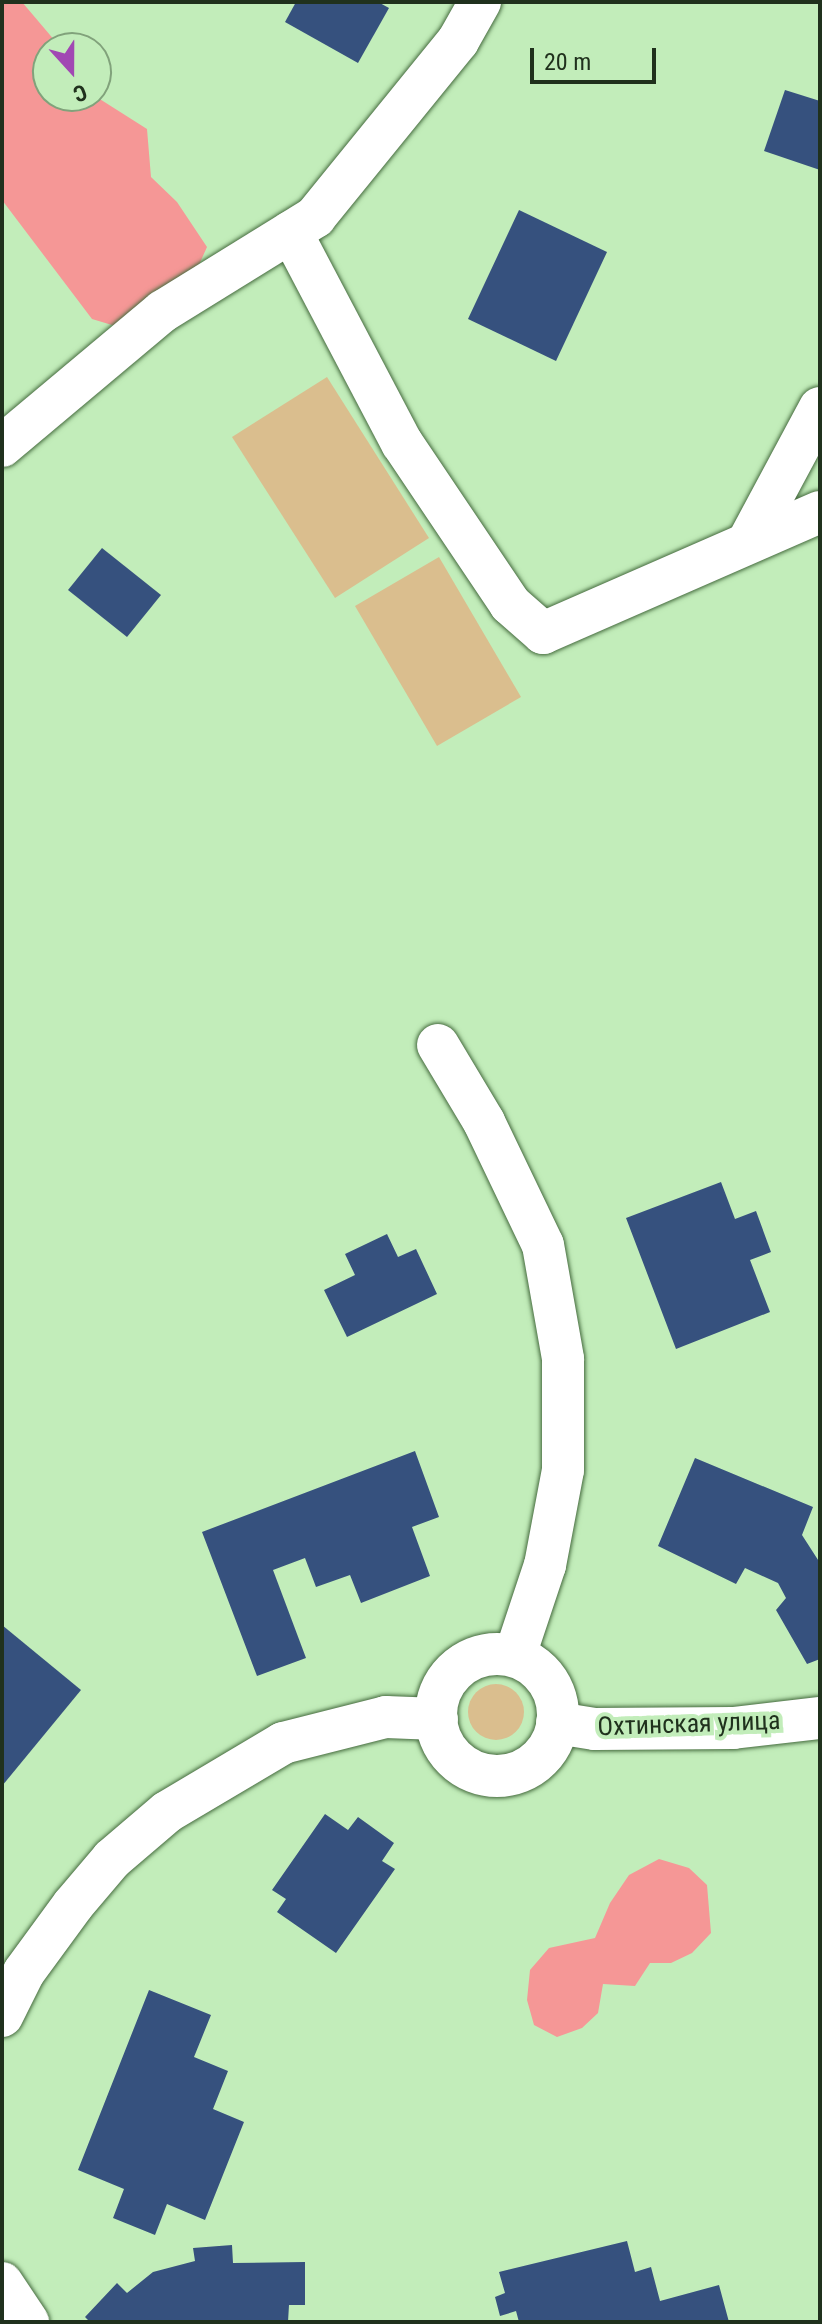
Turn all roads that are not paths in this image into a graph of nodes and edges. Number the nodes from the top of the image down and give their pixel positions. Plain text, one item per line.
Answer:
1 (480, 2) edge
2 (291, 232) junction
3 (820, 408) edge
4 (2, 446) edge
5 (820, 512) edge
6 (748, 542) junction
7 (438, 1045) dead end
8 (515, 1655) junction
9 (820, 1718) edge
10 (437, 1719) junction
11 (557, 1723) junction
12 (2, 2016) edge
13 (2, 2283) edge
14 (28, 2322) edge

1 - 2 street
2 - 4 street
2 - 6 street
3 - 6 street
5 - 6 street
7 - 8 street
8 - 10 street
8 - 11 street
9 - 11 street, Охтинская улица
10 - 11 street
10 - 12 street
13 - 14 street

